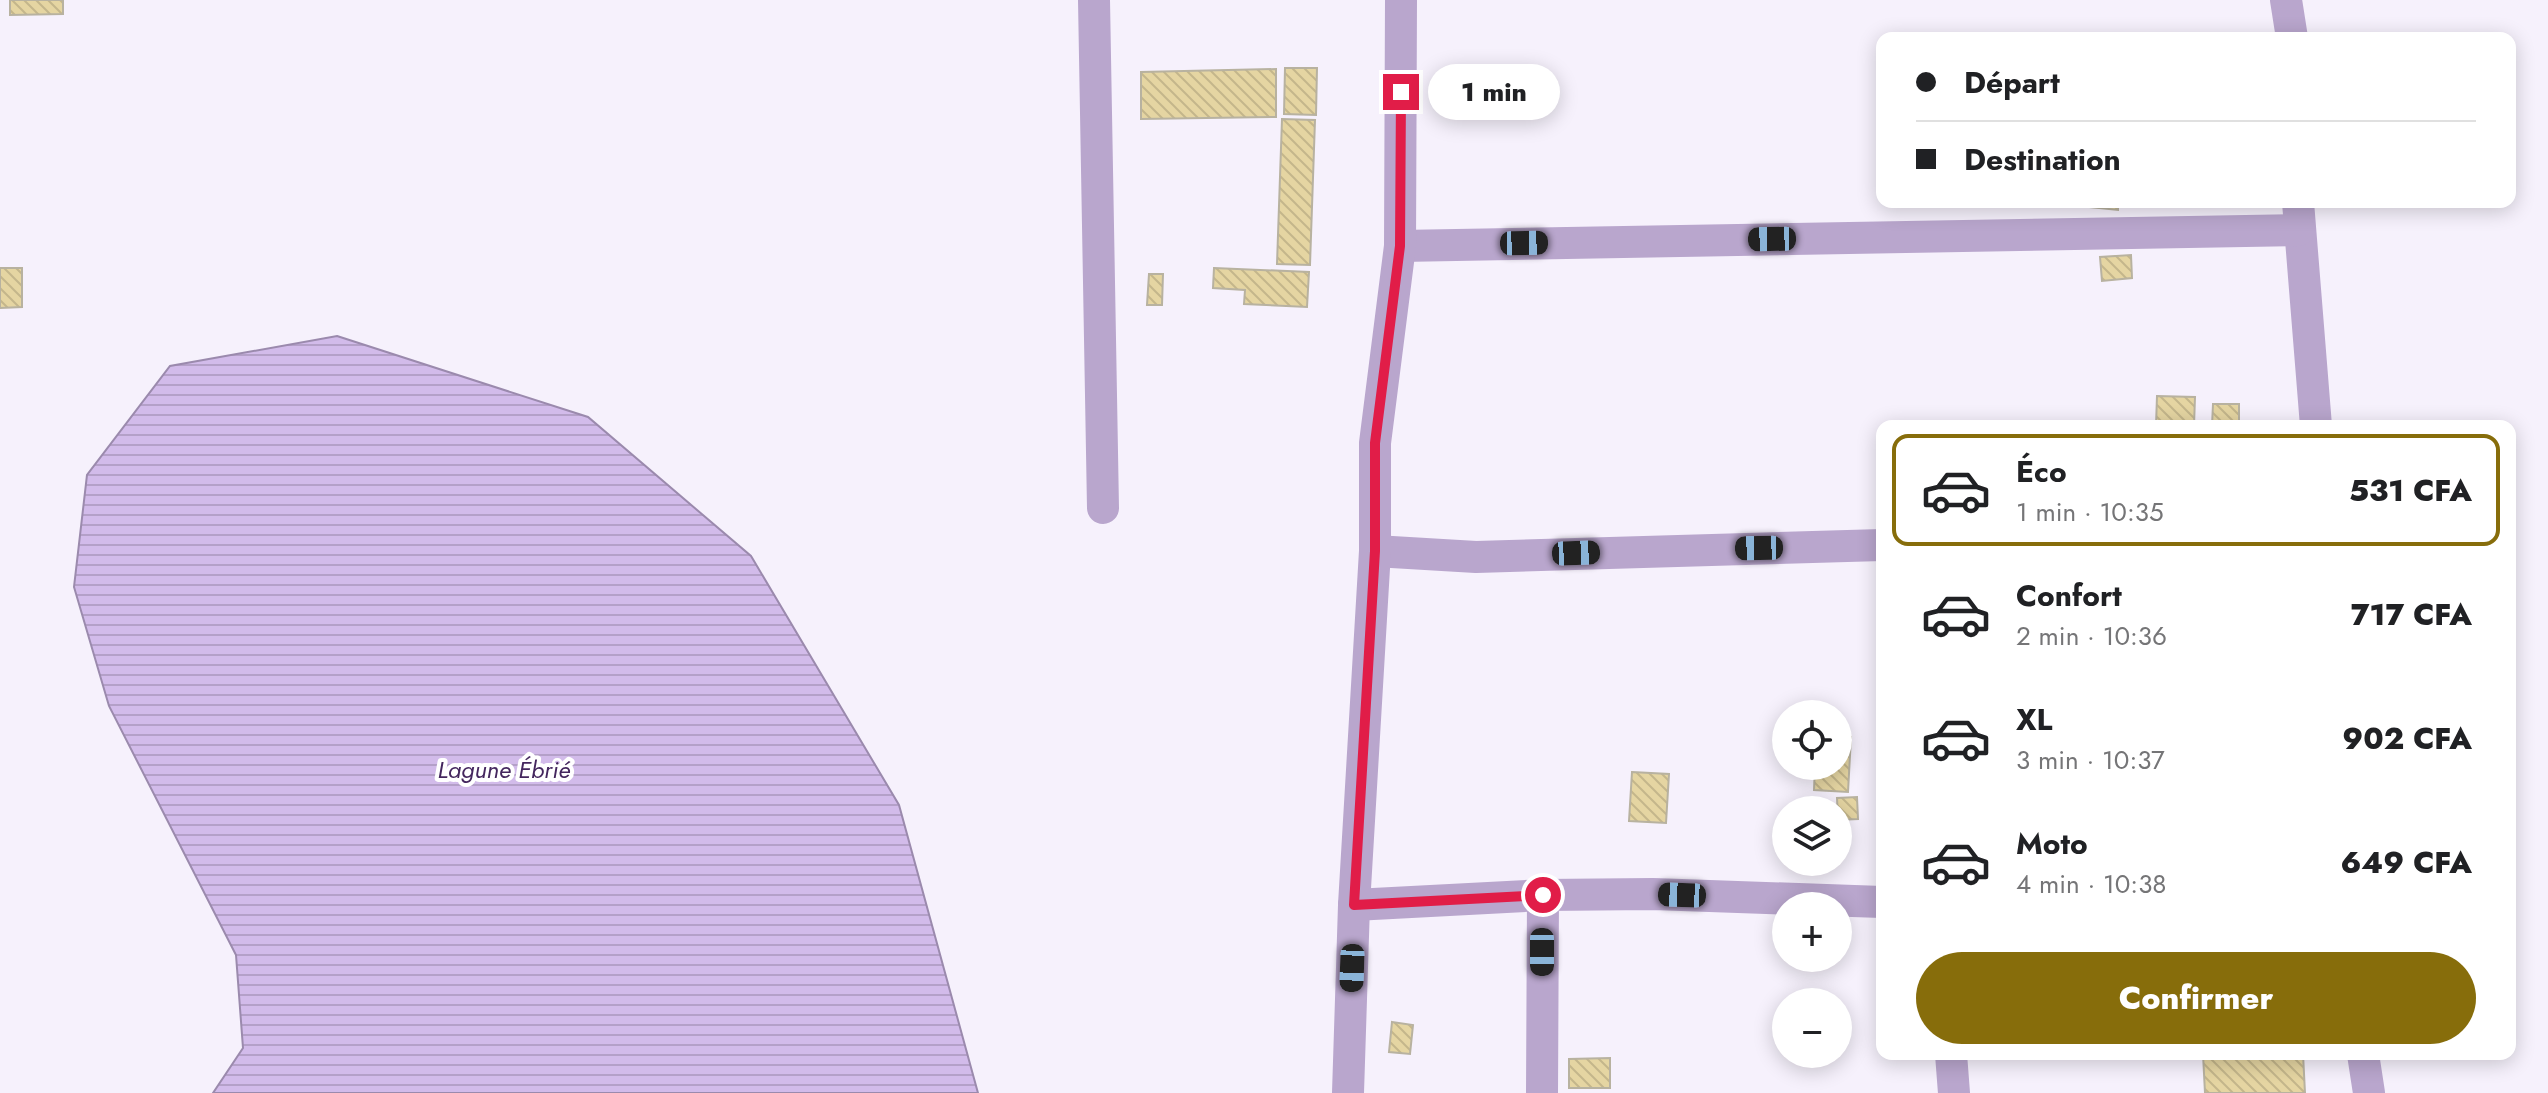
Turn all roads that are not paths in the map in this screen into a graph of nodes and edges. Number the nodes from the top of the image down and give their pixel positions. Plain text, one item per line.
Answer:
1 (1094, 0) edge
2 (1401, 0) edge
3 (2286, 0) edge
4 (2291, 32) edge
5 (2299, 216) edge
6 (1400, 246) junction
7 (2316, 420) edge
8 (1103, 508) dead end
9 (1876, 545) edge
10 (1375, 551) junction
11 (1543, 895) junction
12 (1876, 902) edge
13 (1354, 905) junction
14 (1951, 1060) edge
15 (2364, 1060) edge
16 (1348, 1093) edge
17 (1542, 1093) edge
18 (1954, 1093) edge
19 (2369, 1093) edge

1 - 8 street
2 - 6 street
3 - 4 street
5 - 6 street
5 - 7 street
6 - 10 street
9 - 10 street
10 - 13 street
11 - 12 street
11 - 13 street
11 - 17 street
13 - 16 street
14 - 18 street
15 - 19 street

